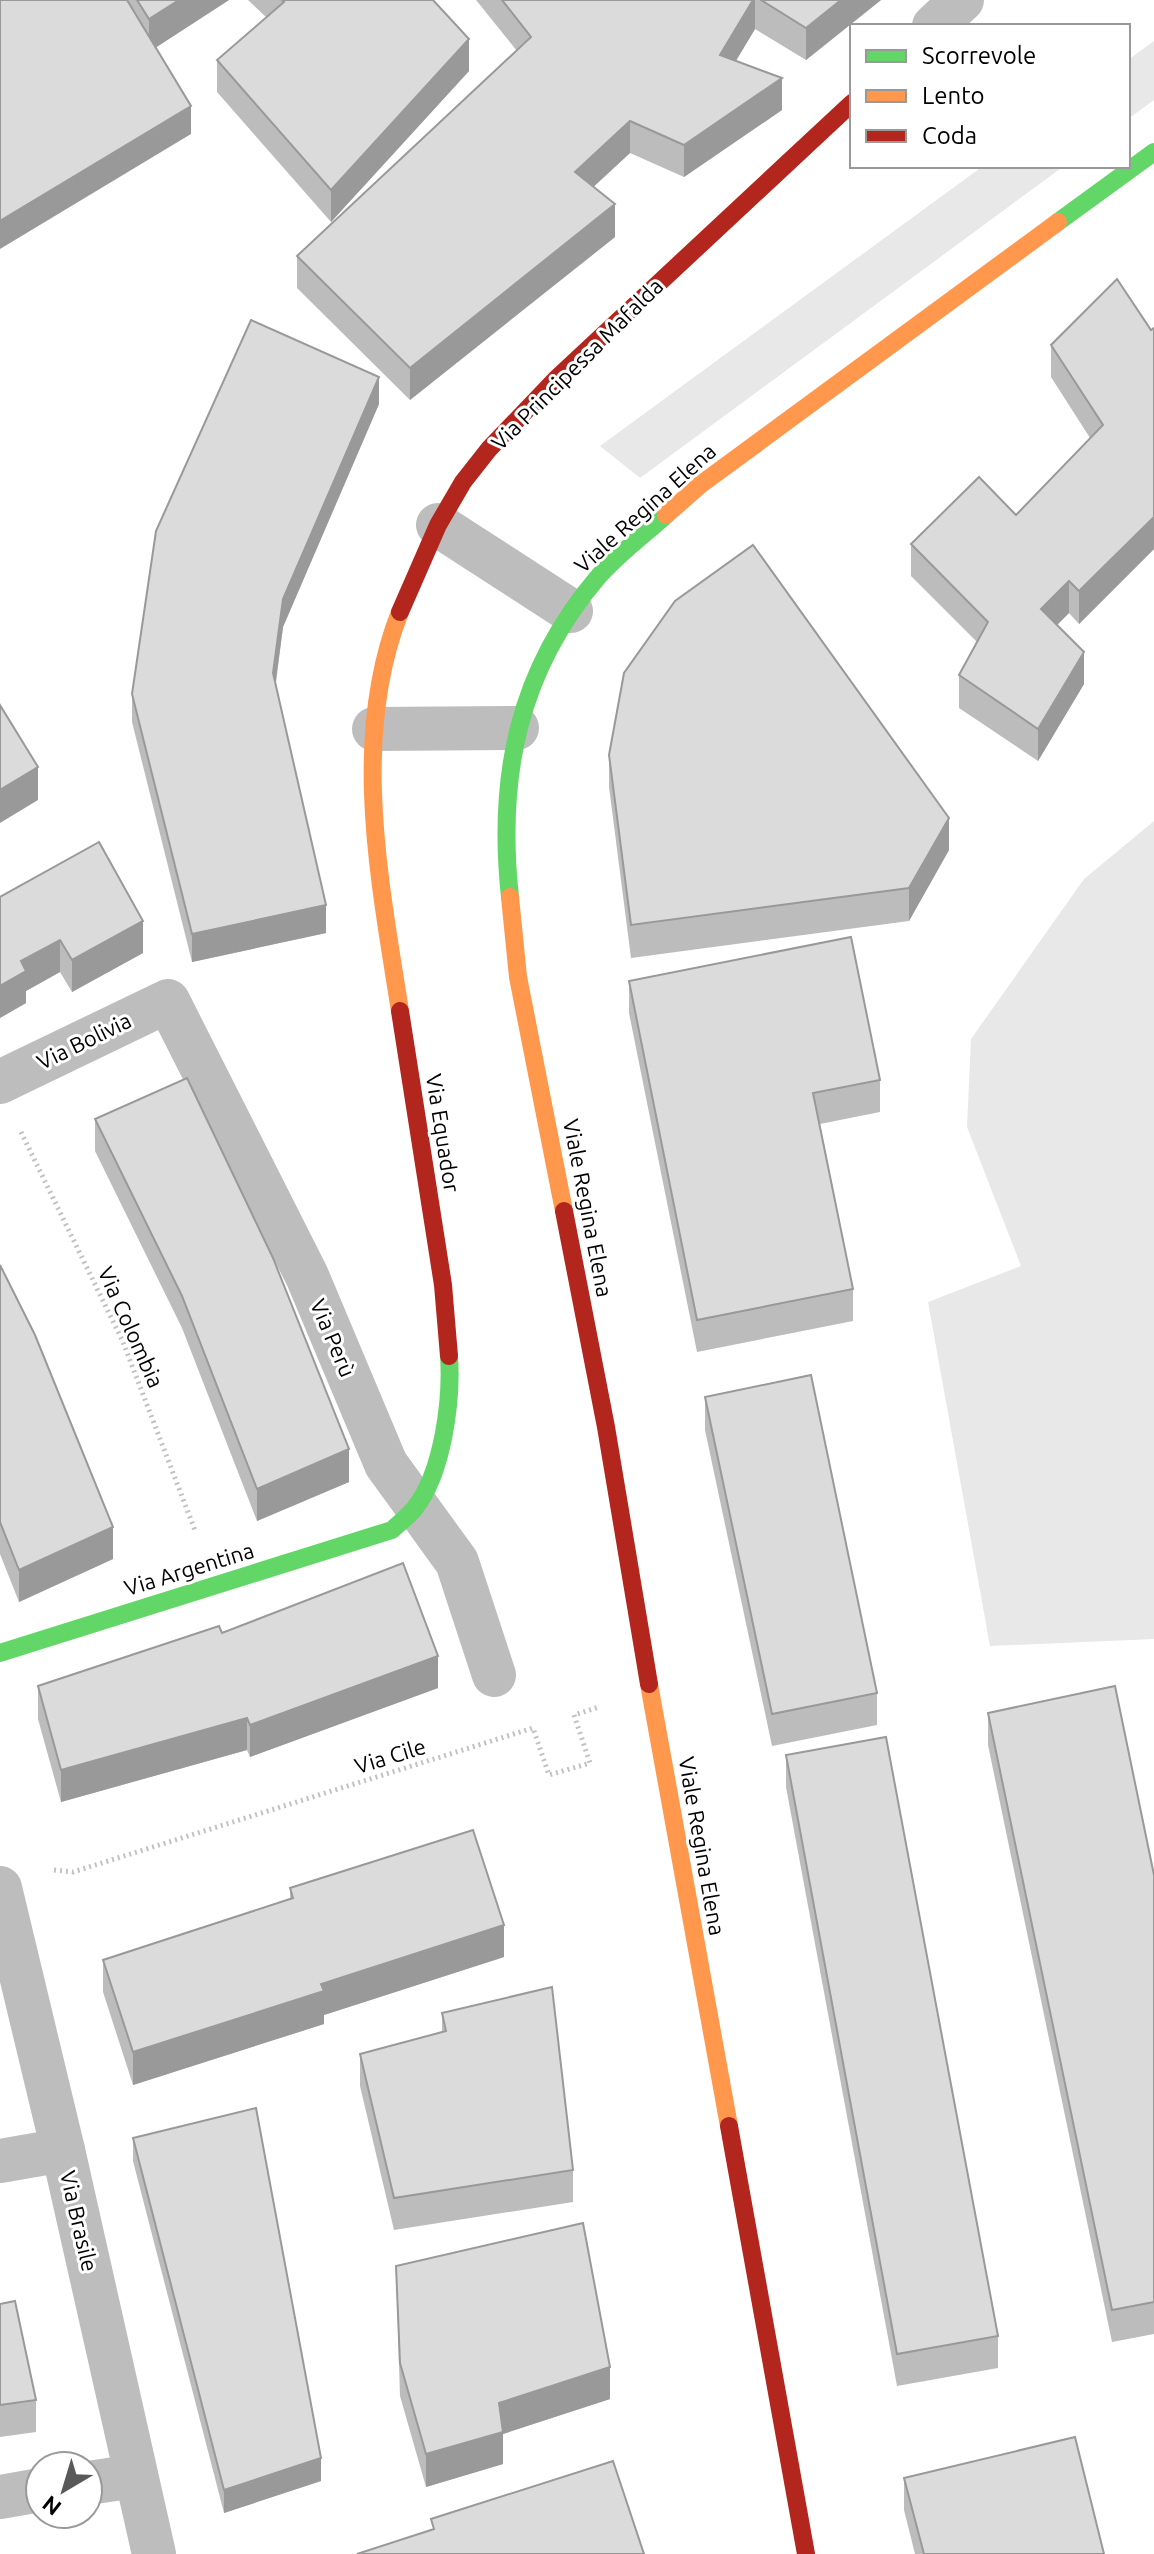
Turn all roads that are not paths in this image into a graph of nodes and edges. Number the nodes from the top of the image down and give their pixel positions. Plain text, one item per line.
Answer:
1 (962, 0) edge
2 (936, 24) edge
3 (850, 105) edge
4 (1154, 152) edge
5 (438, 525) junction
6 (571, 611) junction
7 (517, 728) junction
8 (374, 729) junction
9 (168, 1001) joint
10 (0, 1082) edge
11 (404, 1518) junction
12 (0, 1653) edge
13 (494, 1675) dead end
14 (0, 1888) edge
15 (63, 2150) junction
16 (0, 2161) edge
17 (136, 2476) junction
18 (104, 2481) edge
19 (24, 2493) edge
20 (0, 2497) edge
21 (154, 2554) edge
22 (806, 2554) edge

1 - 2 street
3 - 5 main road, Via Principessa Mafalda
4 - 6 main road, Viale Regina Elena
5 - 6 street
5 - 8 main road, Via Principessa Mafalda
6 - 7 main road, Viale Regina Elena
7 - 8 street
7 - 22 main road, Viale Regina Elena
8 - 11 main road, Via Equador
9 - 10 street, Via Bolivia
9 - 11 street, Via Perù
11 - 12 main road, Via Argentina
11 - 13 street, Via Perù
14 - 15 street, Via Brasile
15 - 16 street
15 - 17 street, Via Brasile
17 - 18 street
17 - 21 street, Via Brasile
19 - 20 street

